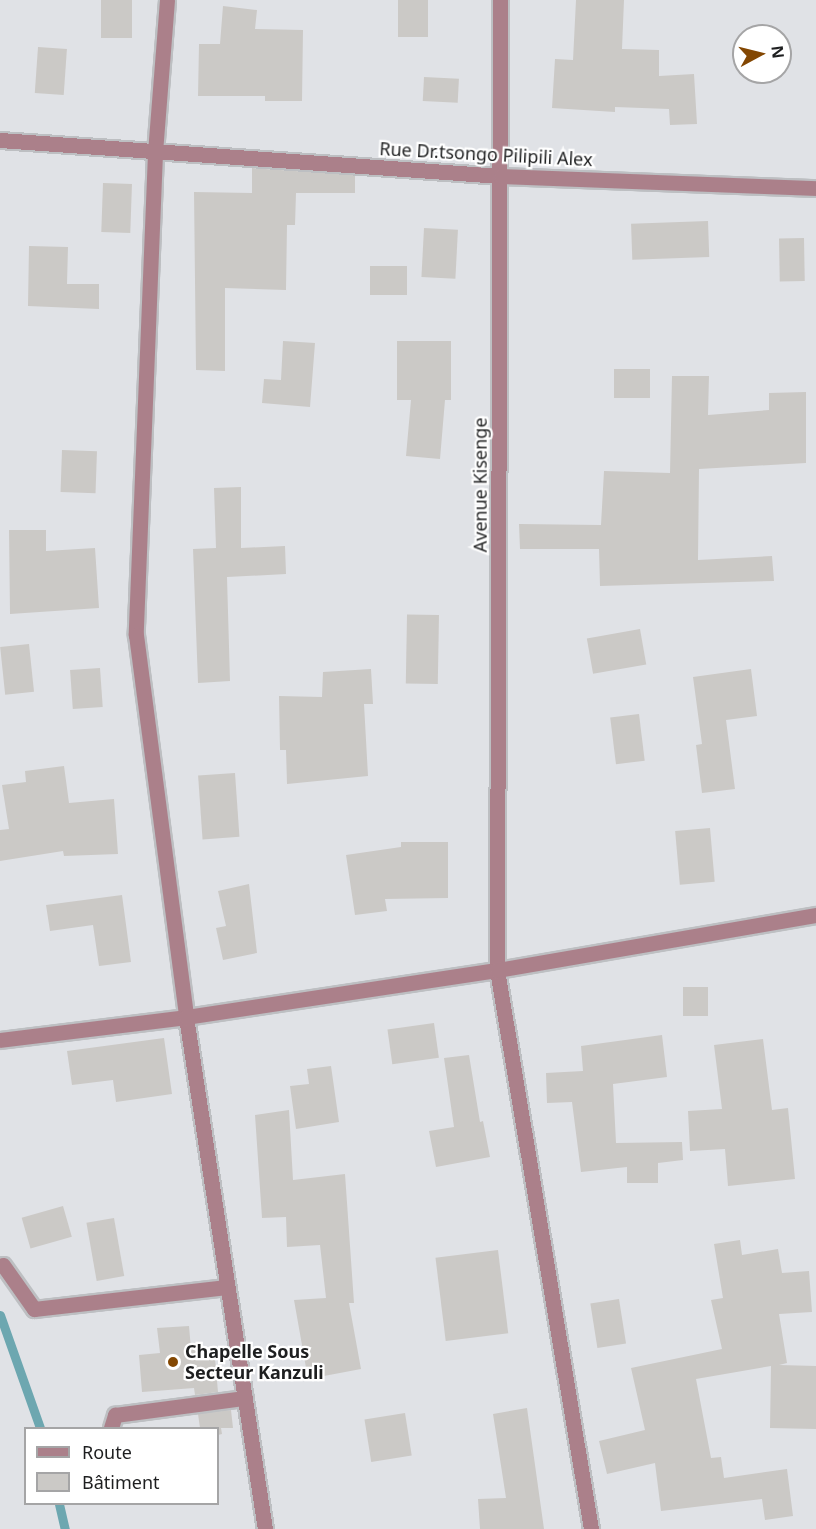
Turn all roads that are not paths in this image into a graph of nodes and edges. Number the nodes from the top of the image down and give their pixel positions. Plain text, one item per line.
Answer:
1 (167, 0) edge
2 (500, 0) edge
3 (0, 140) edge
4 (155, 153) junction
5 (501, 176) junction
6 (816, 188) edge
7 (816, 915) edge
8 (497, 970) junction
9 (186, 1017) junction
10 (0, 1040) edge
11 (3, 1265) dead end
12 (227, 1287) junction
13 (244, 1398) junction
14 (111, 1427) edge
15 (265, 1529) edge
16 (591, 1529) edge

1 - 4 street
2 - 5 street, Avenue Kisenge
3 - 4 street, Rue Dr.tsongo Pilipili Alex
4 - 5 street, Rue Dr.tsongo Pilipili Alex
4 - 9 street
5 - 6 street, Rue Dr.tsongo Pilipili Alex
5 - 8 street, Avenue Kisenge
7 - 8 street
8 - 9 street
8 - 16 street, Avenue Kisenge
9 - 10 street
9 - 12 street
11 - 12 street
12 - 13 street
13 - 14 street
13 - 15 street

